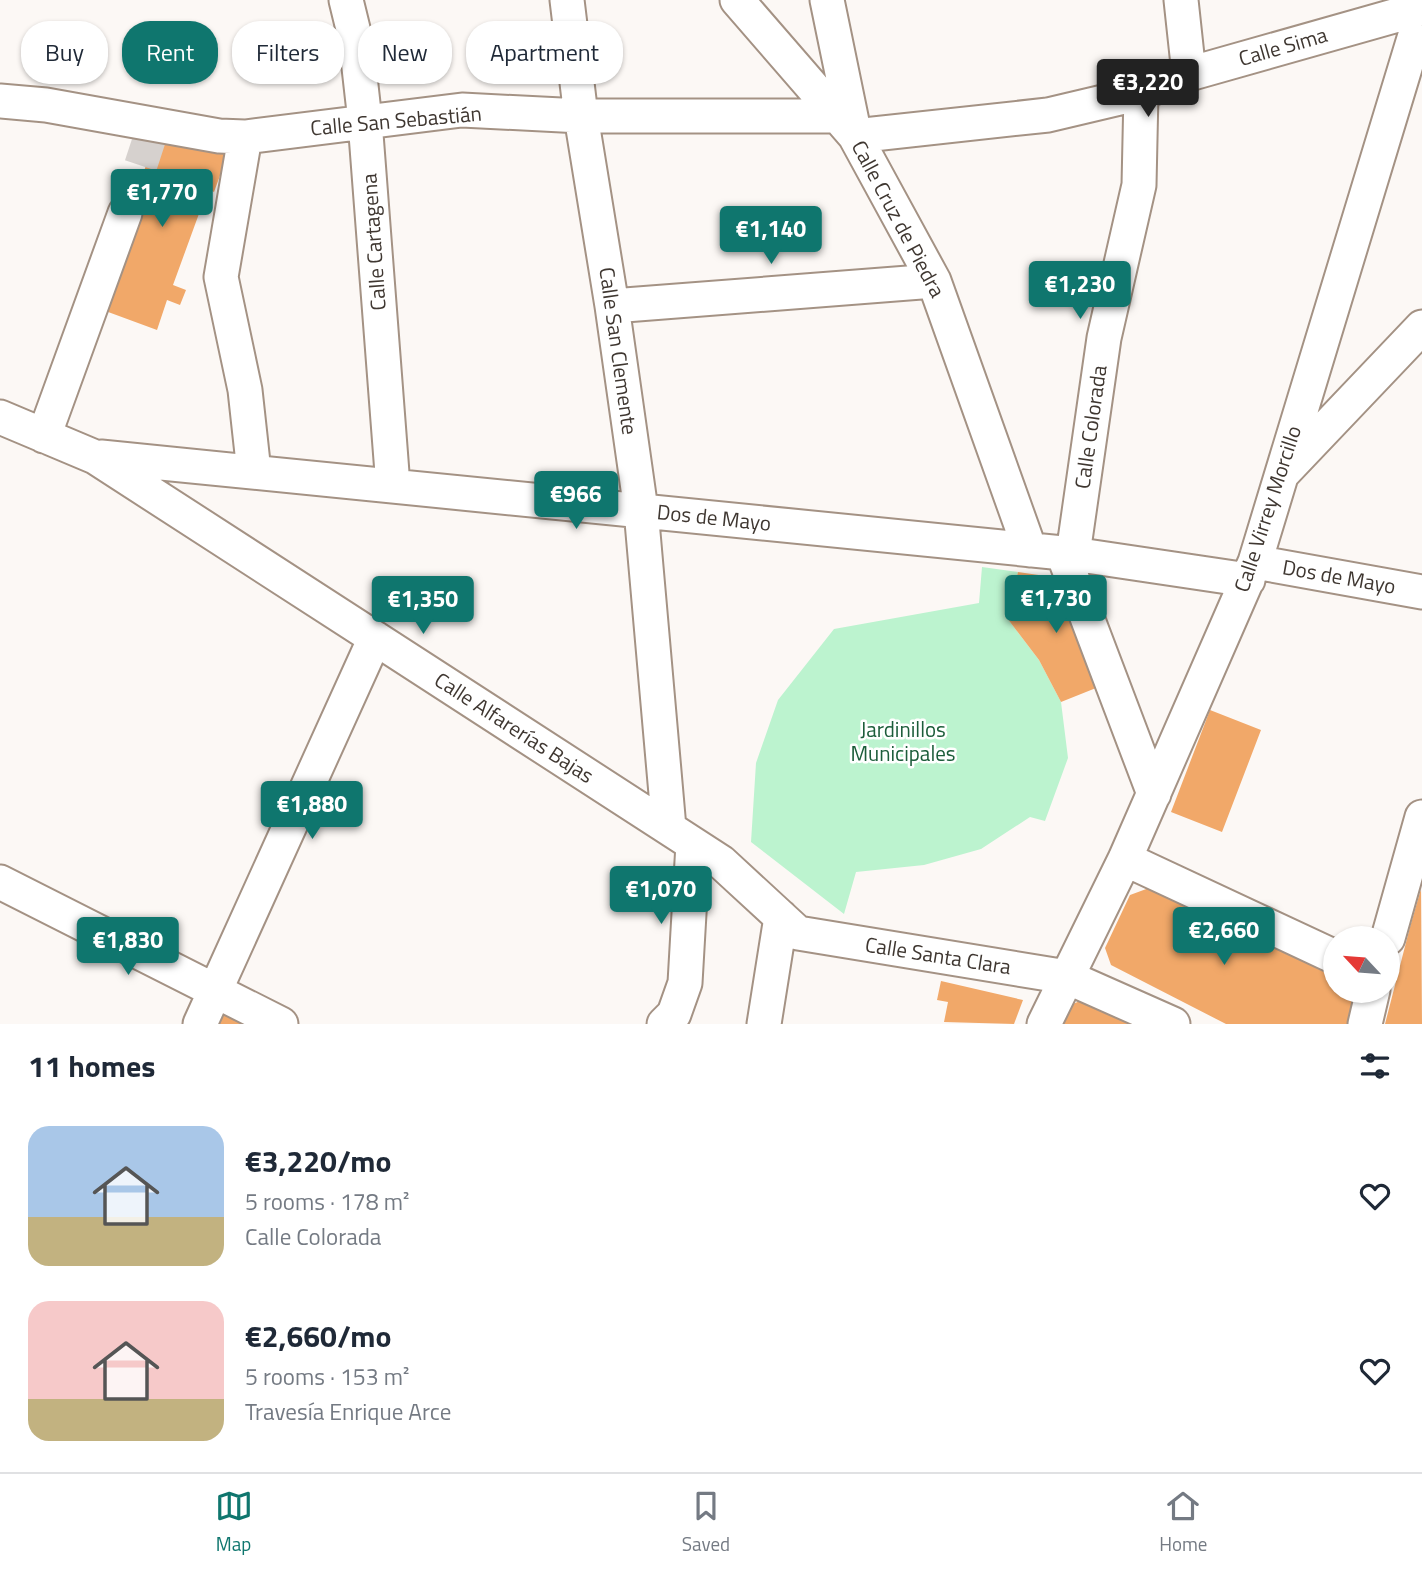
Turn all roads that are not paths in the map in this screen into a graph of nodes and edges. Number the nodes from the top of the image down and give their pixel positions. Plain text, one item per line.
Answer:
1 (346, 0) edge
2 (567, 0) edge
3 (737, 0) edge
4 (827, 0) edge
5 (1181, 0) edge
6 (1422, 10) edge
7 (1189, 74) junction
8 (1141, 93) junction
9 (0, 102) edge
10 (581, 116) junction
11 (365, 121) junction
12 (846, 126) junction
13 (245, 137) junction
14 (125, 213) tunnel mouth
15 (934, 281) junction
16 (612, 306) junction
17 (1422, 327) edge
18 (0, 417) edge
19 (44, 436) junction
20 (95, 457) junction
21 (254, 472) junction
22 (1279, 477) junction
23 (393, 486) junction
24 (641, 510) junction
25 (1030, 551) junction
26 (1068, 554) junction
27 (1252, 571) junction
28 (1422, 592) edge
29 (375, 638) junction
30 (1154, 794) junction
31 (1422, 817) edge
32 (681, 836) junction
33 (1125, 859) junction
34 (721, 862) joint
35 (0, 882) edge
36 (781, 917) junction
37 (1391, 926) edge
38 (1323, 951) edge
39 (1067, 977) junction
40 (214, 990) junction
41 (1370, 1003) edge
42 (200, 1024) edge
43 (281, 1024) edge
44 (664, 1024) edge
45 (764, 1024) edge
46 (1044, 1024) edge
47 (1173, 1024) edge
48 (1365, 1024) edge

1 - 11 street, Calle Cartagena
2 - 10 street, Calle San Clemente
3 - 12 street, Calle Cruz de Piedra
4 - 12 street
5 - 7 street
6 - 7 street, Calle Sima
6 - 22 street, Calle Virrey Morcillo
7 - 8 street, Calle Sima
8 - 12 street, Calle Sima
8 - 26 street, Calle Colorada
9 - 13 street, Calle San Sebastián
10 - 11 street, Calle San Sebastián
10 - 12 street, Calle San Sebastián
10 - 16 street, Calle San Clemente
11 - 13 street, Calle San Sebastián
11 - 23 street, Calle Cartagena
12 - 15 street, Calle Cruz de Piedra
13 - 21 street
14 - 19 street
15 - 16 street
15 - 25 street, Calle Cruz de Piedra
16 - 24 street, Calle San Clemente
17 - 22 street
18 - 19 street
19 - 20 street
20 - 21 street, Dos de Mayo
20 - 29 street, Calle Alfarerías Bajas
21 - 23 street, Dos de Mayo
22 - 27 street, Calle Virrey Morcillo
23 - 24 street, Dos de Mayo
24 - 25 street, Dos de Mayo
24 - 32 street, Calle San Clemente
25 - 26 street, Dos de Mayo
26 - 27 street, Dos de Mayo
26 - 30 street
27 - 28 street, Dos de Mayo
27 - 30 street, Calle Virrey Morcillo
29 - 32 street, Calle Alfarerías Bajas
29 - 40 street
30 - 33 street, Calle Virrey Morcillo
31 - 37 street
32 - 34 street, Calle Alfarerías Bajas
32 - 44 street, Calle San Clemente
33 - 38 street
33 - 39 street, Calle Virrey Morcillo
34 - 36 street, Calle Santa Clara
35 - 40 street
36 - 39 street, Calle Santa Clara
36 - 45 street
39 - 46 street, Calle Virrey Morcillo
39 - 47 street, Calle Santa Clara
40 - 42 street
40 - 43 street
41 - 48 street

